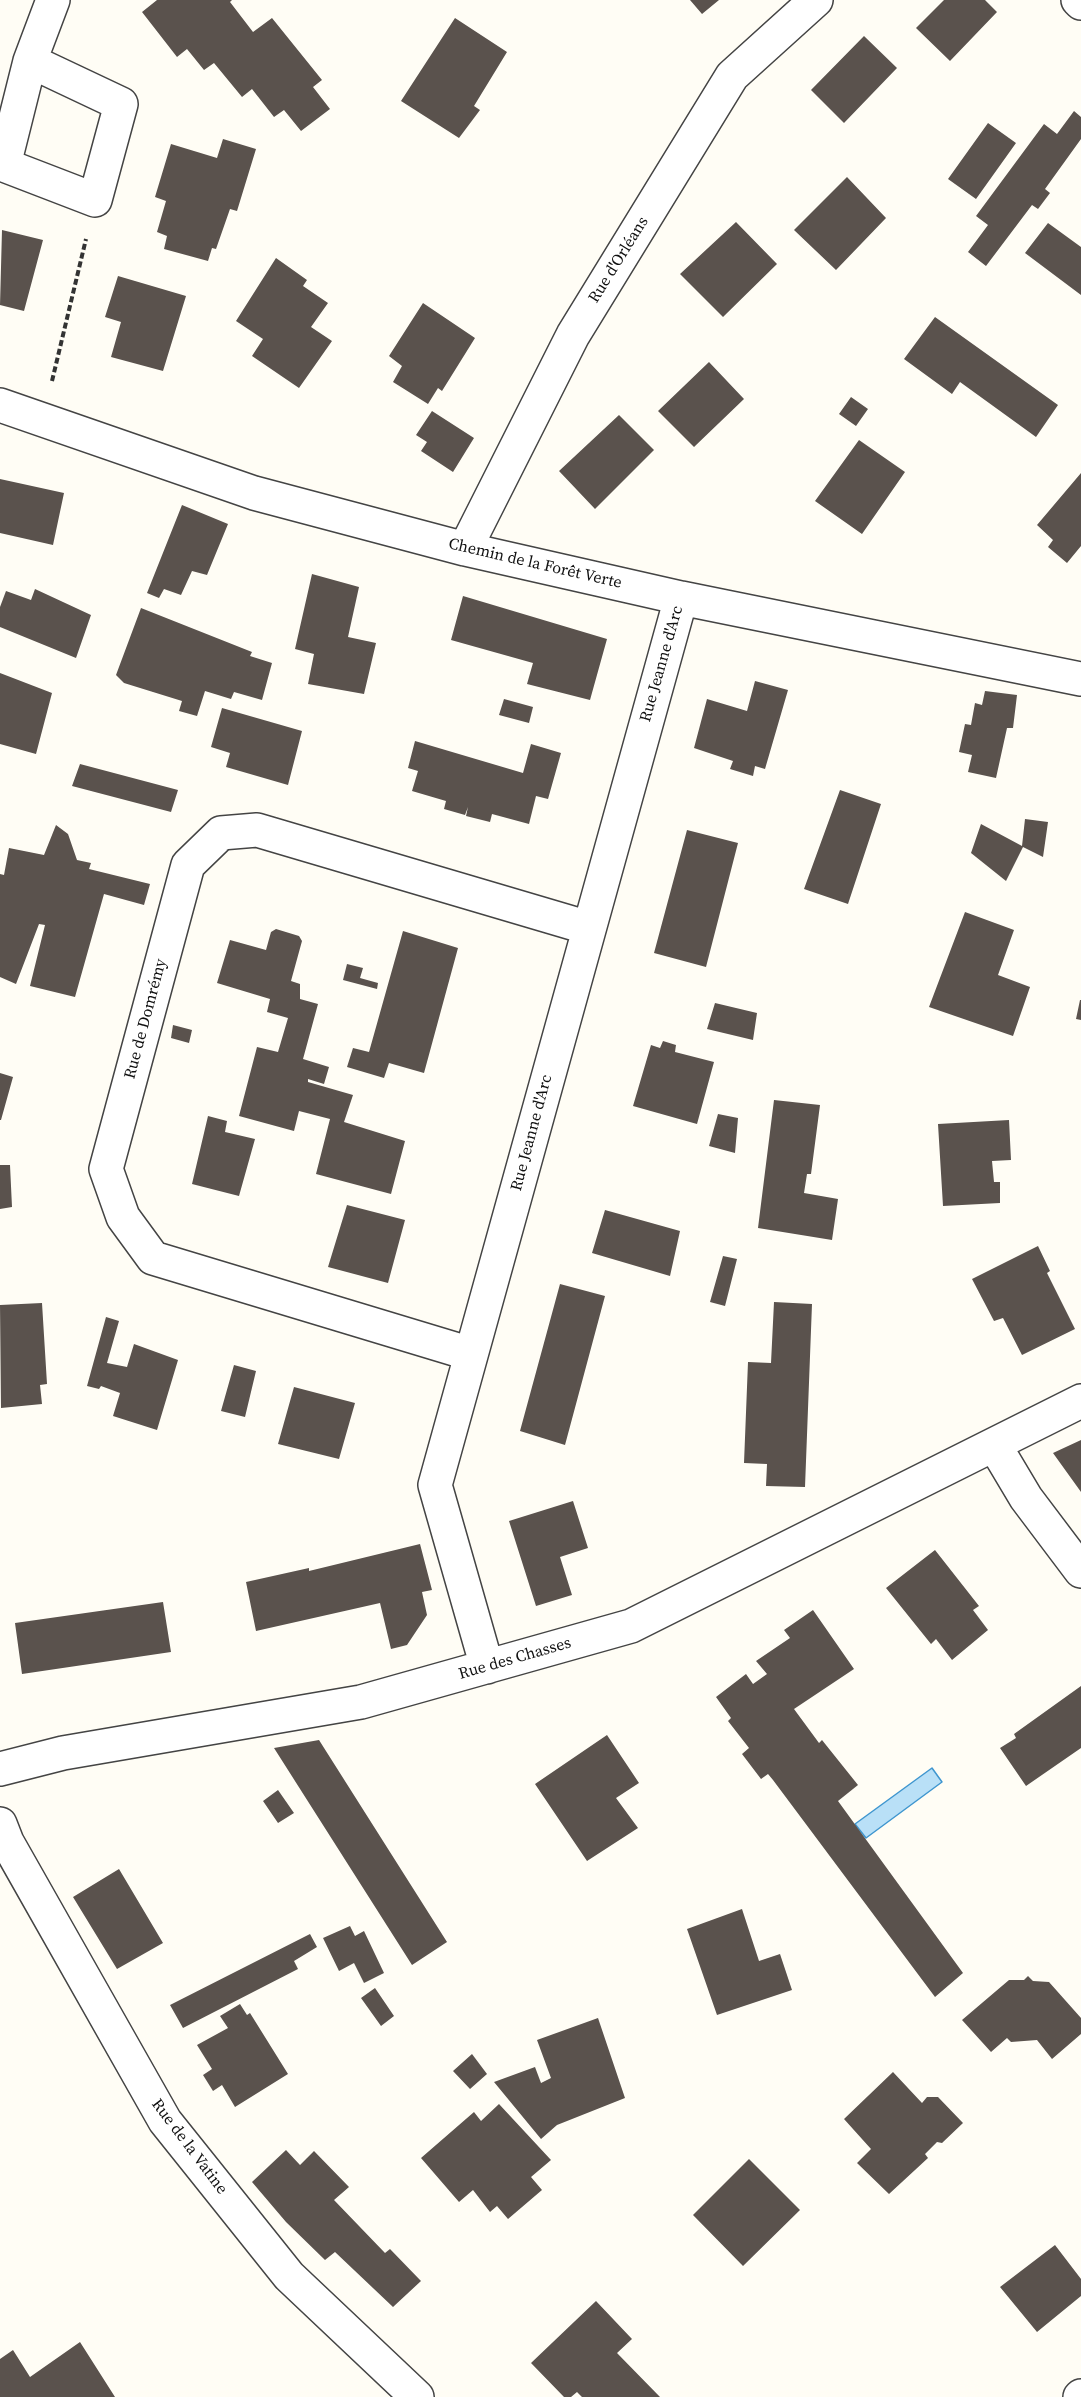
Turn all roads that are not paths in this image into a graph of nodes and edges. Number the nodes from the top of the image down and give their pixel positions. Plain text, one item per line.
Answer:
1 (53, 0) edge
2 (816, 0) edge
3 (30, 61) junction
4 (0, 405) edge
5 (465, 549) junction
6 (681, 598) junction
7 (1081, 679) edge
8 (589, 928) junction
9 (471, 1354) junction
10 (1081, 1401) edge
11 (995, 1446) junction
12 (1081, 1570) edge
13 (487, 1667) junction
14 (0, 1769) edge
15 (0, 1824) edge
16 (417, 2397) edge

1 - 3 street
2 - 5 street, Rue d'Orléans
3 - 3 street
4 - 5 street, Chemin de la Forêt Verte
5 - 6 street, Chemin de la Forêt Verte
6 - 7 street, Chemin de la Forêt Verte
6 - 8 street, Rue Jeanne d'Arc
8 - 9 street, Rue Jeanne d'Arc
8 - 9 street, Rue de Domrémy
9 - 13 street, Rue Jeanne d'Arc
10 - 11 street, Rue des Chasses
11 - 12 street
11 - 13 street, Rue des Chasses
13 - 14 street, Rue des Chasses
15 - 16 street, Rue de la Vatine

